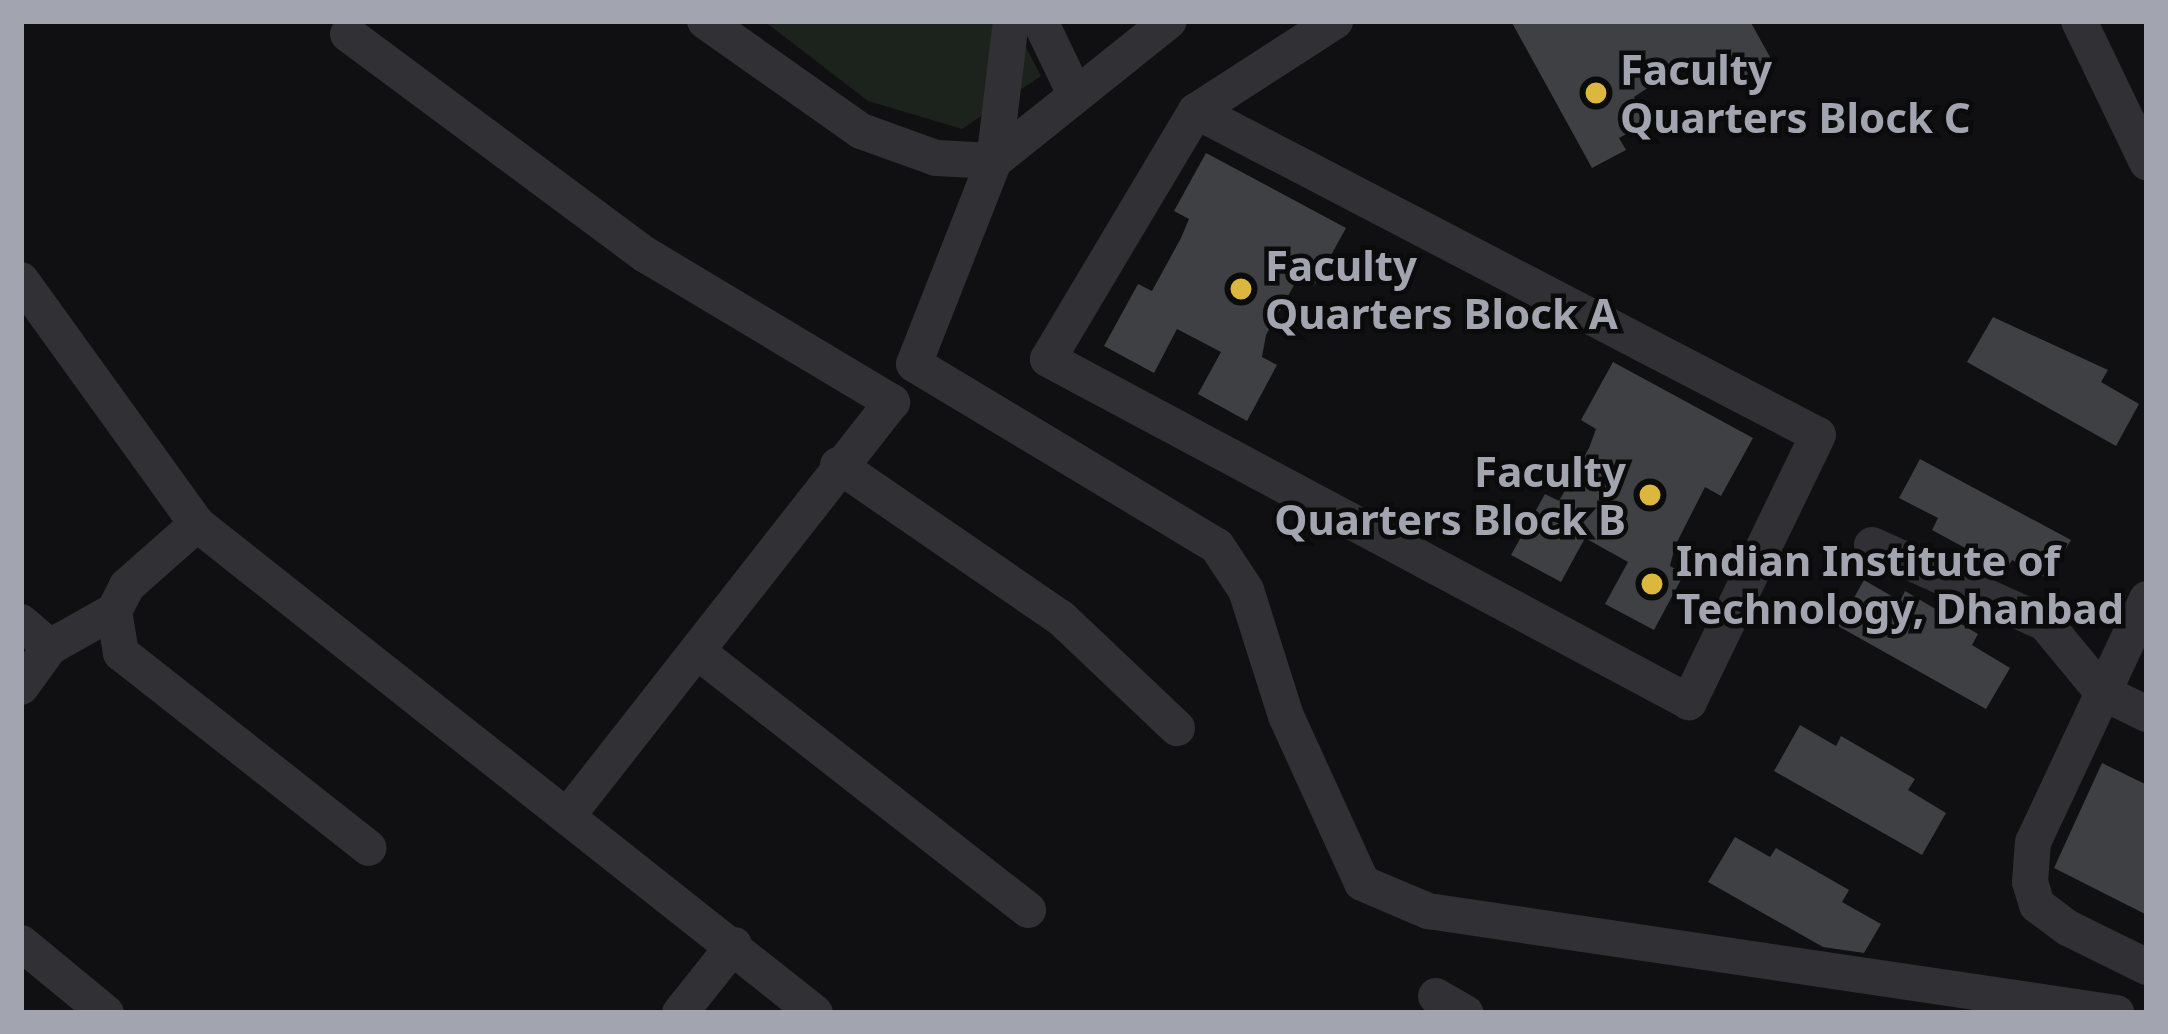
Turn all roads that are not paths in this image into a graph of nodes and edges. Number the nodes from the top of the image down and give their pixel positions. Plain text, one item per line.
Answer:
1 (705, 21) edge
2 (1011, 21) edge
3 (1040, 21) edge
4 (1168, 21) edge
5 (1335, 21) edge
6 (2079, 21) edge
7 (348, 34) dead end
8 (1075, 94) junction
9 (1196, 111) junction
10 (994, 161) junction
11 (2147, 162) edge
12 (21, 280) edge
13 (838, 465) junction
14 (196, 524) junction
15 (1872, 544) dead end
16 (2147, 599) edge
17 (114, 610) junction
18 (21, 622) edge
19 (50, 646) junction
20 (698, 652) junction
21 (21, 687) edge
22 (2102, 692) junction
23 (2147, 714) edge
24 (1177, 728) dead end
25 (568, 815) junction
26 (369, 848) dead end
27 (1028, 910) dead end
28 (21, 943) edge
29 (734, 944) junction
30 (2147, 967) edge
31 (106, 1013) edge
32 (680, 1013) edge
33 (815, 1013) edge
34 (2116, 1013) edge

1 - 10 street
2 - 10 street
3 - 8 street
4 - 8 street
5 - 9 street
6 - 11 street
7 - 13 street
8 - 10 street
9 - 9 street
10 - 34 street
12 - 14 street
13 - 20 street
13 - 24 street
14 - 17 street
14 - 25 street
15 - 22 street
16 - 22 street
17 - 19 street
17 - 26 street
18 - 19 street
19 - 21 street
20 - 25 street
20 - 27 street
22 - 23 street
22 - 30 street
25 - 29 street
28 - 31 street
29 - 32 street
29 - 33 street

